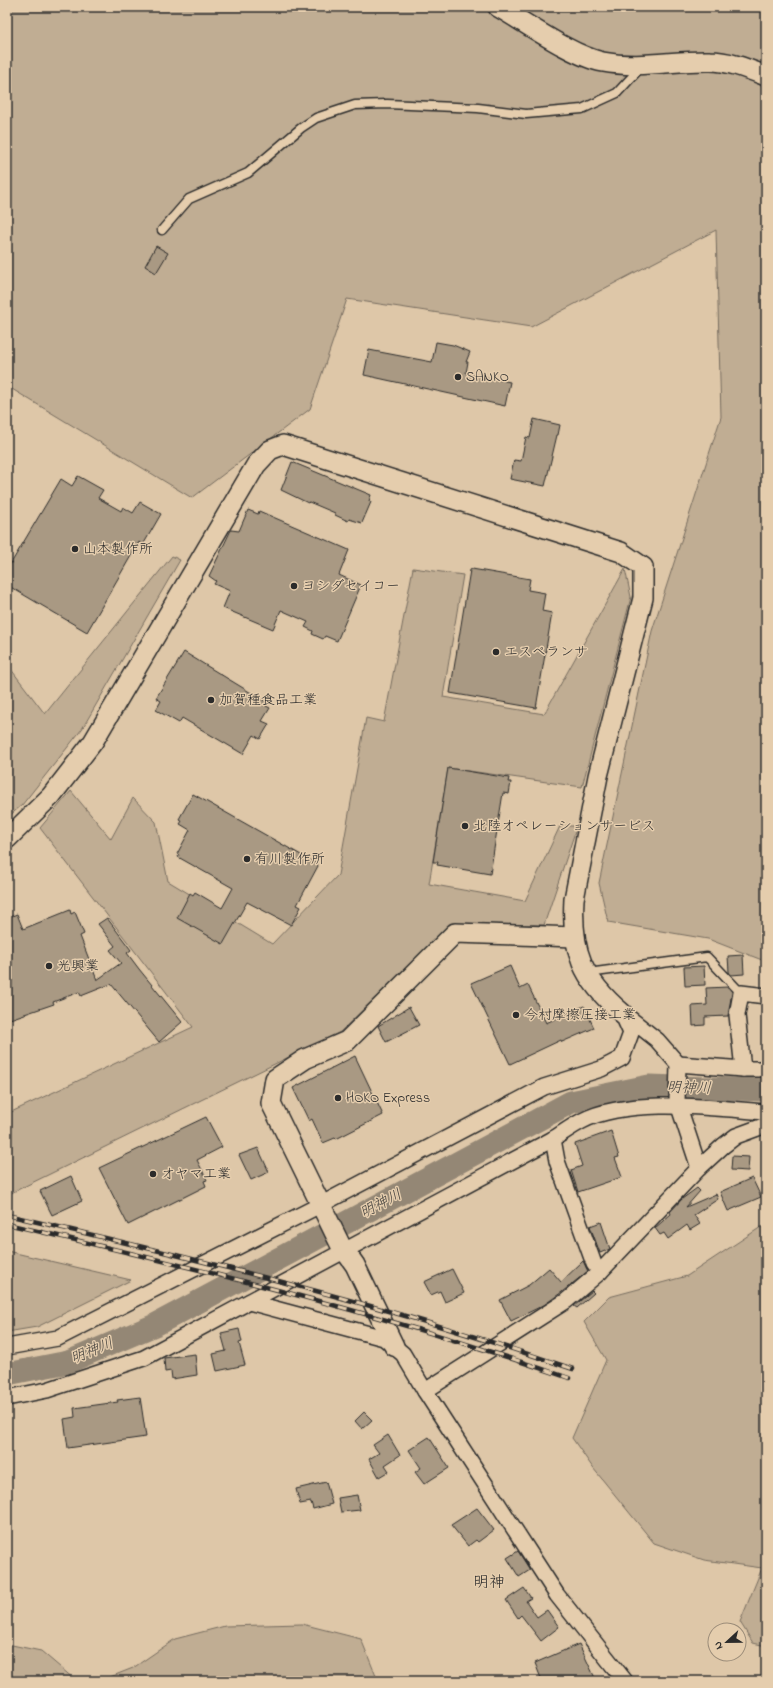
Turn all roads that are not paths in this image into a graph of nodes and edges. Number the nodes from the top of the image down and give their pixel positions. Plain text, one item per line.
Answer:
1 (498, 7) edge
2 (642, 66) junction
3 (766, 76) edge
4 (162, 230) dead end
5 (7, 839) edge
6 (575, 937) junction
7 (587, 973) junction
8 (741, 993) junction
9 (766, 996) edge
10 (622, 1012) junction
11 (678, 1064) junction
12 (743, 1069) junction
13 (766, 1069) edge
14 (679, 1103) junction
15 (766, 1112) edge
16 (766, 1125) edge
17 (553, 1139) junction
18 (699, 1168) junction
19 (323, 1210) junction
20 (343, 1247) junction
21 (600, 1272) junction
22 (249, 1302) junction
23 (394, 1346) junction
24 (7, 1347) edge
25 (425, 1391) junction
26 (7, 1398) edge
27 (625, 1681) edge

1 - 2 street
2 - 3 street
2 - 4 lane
5 - 6 street
6 - 7 street
6 - 19 street
7 - 8 lane
7 - 10 street
8 - 9 street
8 - 12 street
10 - 11 street
10 - 19 street
11 - 12 street
11 - 14 street
12 - 13 street
14 - 15 street
14 - 17 street
14 - 18 street
16 - 18 street
17 - 20 street
17 - 21 street
18 - 21 street
19 - 20 street
19 - 24 street
20 - 22 street
20 - 23 street
21 - 25 street
22 - 23 street
22 - 26 street
23 - 25 street
25 - 27 street

